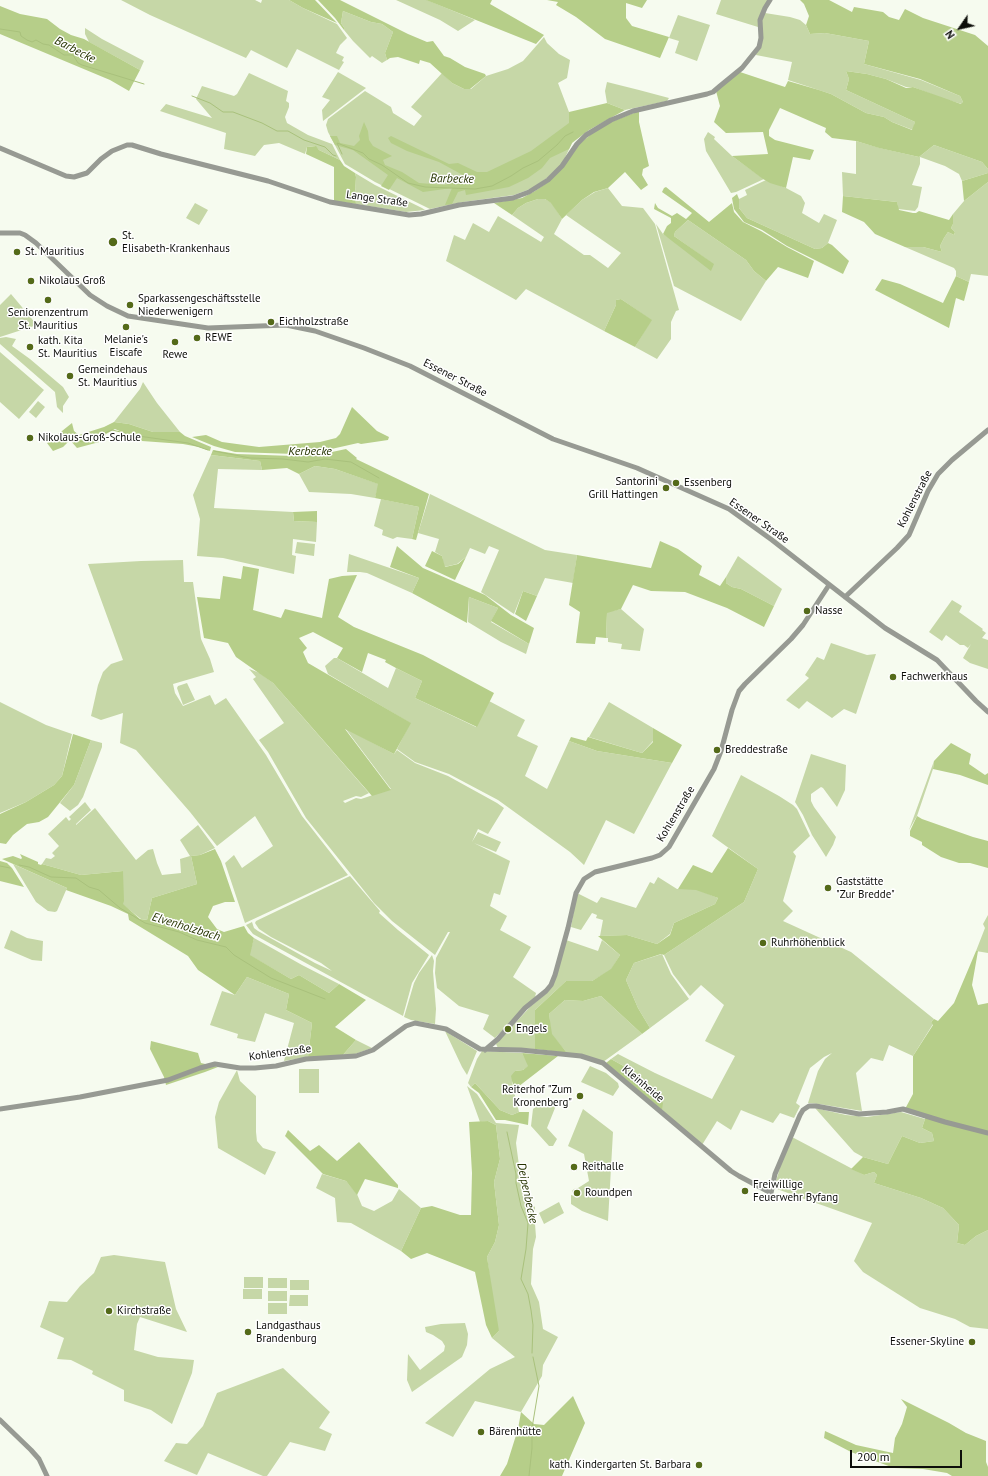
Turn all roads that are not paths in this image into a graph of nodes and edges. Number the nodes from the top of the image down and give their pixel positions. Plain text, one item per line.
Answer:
1 (770, 0) edge
2 (0, 148) edge
3 (0, 233) edge
4 (988, 430) edge
5 (829, 585) junction
6 (845, 597) junction
7 (988, 712) edge
8 (483, 1050) junction
9 (0, 1109) edge
10 (988, 1133) edge
11 (0, 1420) edge
12 (47, 1476) edge

1 - 2 street, Lange Straße
3 - 5 street, Essener Straße
4 - 6 street, Kohlenstraße
5 - 6 street, Essener Straße
5 - 8 street, Kohlenstraße
6 - 7 street, Essener Straße
8 - 9 street, Kohlenstraße
8 - 10 street, Kleinheide
11 - 12 street

